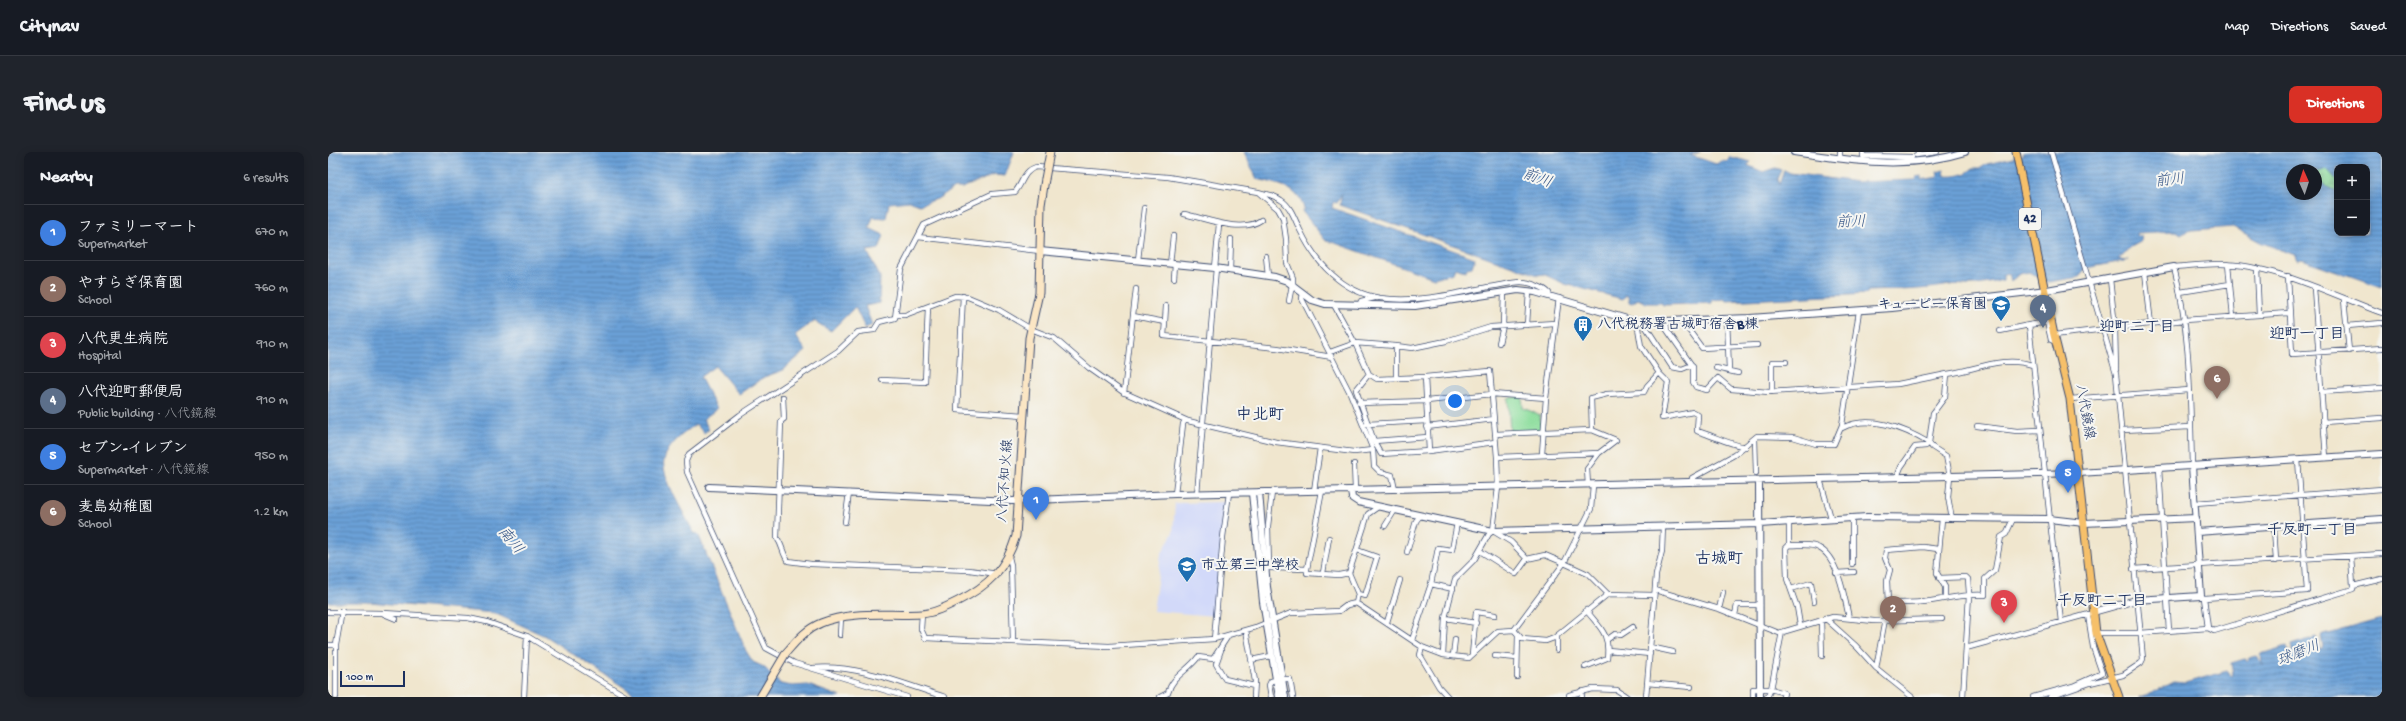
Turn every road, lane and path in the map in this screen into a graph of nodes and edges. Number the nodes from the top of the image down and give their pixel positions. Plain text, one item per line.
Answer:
1 (1050, 152) edge
2 (1794, 152) edge
3 (1863, 152) edge
4 (1937, 152) edge
5 (1965, 152) edge
6 (2016, 152) edge
7 (2051, 152) edge
8 (1810, 153) edge
9 (1840, 155) edge
10 (1927, 155) junction
11 (1914, 157) edge
12 (1944, 157) junction
13 (1258, 192) junction
14 (1144, 208) dead end
15 (1184, 214) dead end
16 (1261, 220) dead end
17 (1219, 224) junction
18 (1173, 236) dead end
19 (918, 237) junction
20 (1231, 239) dead end
21 (1040, 251) junction
22 (1266, 256) dead end
23 (1138, 260) junction
24 (1172, 264) junction
25 (2228, 264) junction
26 (2174, 267) junction
27 (1215, 268) junction
28 (2256, 268) junction
29 (1230, 271) junction
30 (2145, 272) junction
31 (1268, 276) junction
32 (2288, 276) junction
33 (1174, 278) dead end
34 (2110, 278) junction
35 (2089, 283) junction
36 (2230, 284) junction
37 (1293, 285) junction
38 (2044, 288) junction
39 (2314, 288) junction
40 (1136, 289) dead end
41 (1529, 291) junction
42 (1504, 292) junction
43 (2180, 292) junction
44 (1303, 293) junction
45 (1548, 295) junction
46 (963, 296) junction
47 (1377, 297) junction
48 (1559, 298) junction
49 (2344, 300) junction
50 (1289, 301) dead end
51 (1166, 306) dead end
52 (1334, 306) junction
53 (1359, 306) junction
54 (928, 307) junction
55 (1859, 311) junction
56 (2289, 313) junction
57 (2382, 313) edge
58 (901, 315) junction
59 (2259, 315) junction
60 (1133, 316) junction
61 (2233, 317) junction
62 (1727, 318) junction
63 (1688, 319) junction
64 (1666, 320) junction
65 (2184, 320) junction
66 (1639, 321) junction
67 (1165, 322) junction
68 (1555, 323) junction
69 (2382, 323) edge
70 (2151, 324) junction
71 (1527, 325) junction
72 (2029, 325) junction
73 (1503, 326) junction
74 (2347, 326) junction
75 (2115, 328) junction
76 (1030, 329) junction
77 (2000, 330) dead end
78 (2103, 330) junction
79 (2055, 339) junction
80 (1210, 341) junction
81 (1355, 342) junction
82 (1499, 343) dead end
83 (1756, 345) dead end
84 (1396, 346) junction
85 (1728, 346) junction
86 (2382, 348) edge
87 (2348, 351) junction
88 (2318, 353) junction
89 (1331, 355) junction
90 (1786, 362) dead end
91 (2032, 364) junction
92 (1692, 365) junction
93 (1716, 368) dead end
94 (1729, 371) junction
95 (1659, 373) junction
96 (1738, 373) dead end
97 (1369, 374) junction
98 (1947, 374) junction
99 (2116, 374) junction
100 (1425, 377) junction
101 (1396, 378) junction
102 (882, 380) dead end
103 (2382, 388) edge
104 (1848, 389) junction
105 (2189, 390) junction
106 (1772, 392) junction
107 (2321, 392) junction
108 (1124, 393) junction
109 (1492, 394) junction
110 (2119, 396) junction
111 (783, 397) dead end
112 (1546, 398) junction
113 (2070, 399) junction
114 (1427, 401) junction
115 (1359, 403) junction
116 (1023, 415) junction
117 (2382, 418) edge
118 (1494, 419) junction
119 (1185, 420) junction
120 (1427, 421) junction
121 (2323, 422) junction
122 (1204, 424) junction
123 (1367, 424) junction
124 (1977, 426) dead end
125 (1427, 427) junction
126 (2191, 427) junction
127 (1842, 428) junction
128 (1592, 430) junction
129 (2039, 430) junction
130 (2122, 430) junction
131 (1542, 432) junction
132 (1495, 434) junction
133 (1428, 437) junction
134 (1755, 438) junction
135 (1374, 441) junction
136 (1495, 442) junction
137 (1929, 443) junction
138 (1746, 447) junction
139 (1320, 448) junction
140 (1373, 450) junction
141 (1429, 451) junction
142 (1599, 453) junction
143 (1542, 454) junction
144 (2382, 454) edge
145 (1497, 458) junction
146 (2326, 458) junction
147 (2298, 459) junction
148 (1354, 464) dead end
149 (2192, 466) junction
150 (2159, 468) junction
151 (2126, 470) junction
152 (1756, 473) dead end
153 (2079, 473) junction
154 (2044, 474) junction
155 (1950, 476) junction
156 (1897, 477) junction
157 (1820, 479) junction
158 (1759, 481) junction
159 (1693, 482) junction
160 (1590, 485) junction
161 (709, 487) dead end
162 (1498, 487) junction
163 (1394, 489) junction
164 (2382, 489) edge
165 (779, 490) junction
166 (1353, 490) junction
167 (1314, 491) junction
168 (1322, 491) junction
169 (1272, 492) junction
170 (849, 493) junction
171 (1229, 493) junction
172 (1255, 493) junction
173 (1175, 494) junction
174 (1197, 494) junction
175 (2301, 495) junction
176 (1019, 500) junction
177 (2195, 503) junction
178 (1378, 507) junction
179 (1396, 510) junction
180 (1420, 516) junction
181 (1852, 517) junction
182 (1832, 518) junction
183 (1942, 518) junction
184 (2196, 518) junction
185 (1952, 519) junction
186 (2013, 519) junction
187 (2049, 519) junction
188 (2382, 519) edge
189 (2130, 520) junction
190 (2162, 520) junction
191 (1789, 521) junction
192 (845, 522) dead end
193 (1457, 523) junction
194 (2084, 523) junction
195 (1760, 524) junction
196 (2303, 525) junction
197 (1385, 526) dead end
198 (1664, 526) junction
199 (2274, 527) junction
200 (1581, 528) junction
201 (1493, 531) junction
202 (2197, 532) junction
203 (1329, 538) dead end
204 (1788, 545) junction
205 (1938, 549) junction
206 (1357, 550) junction
207 (1480, 551) junction
208 (1407, 552) dead end
209 (1265, 553) junction
210 (2382, 554) edge
211 (2350, 556) junction
212 (1008, 557) junction
213 (2305, 558) junction
214 (1528, 559) junction
215 (2276, 561) junction
216 (1564, 563) junction
217 (1852, 564) dead end
218 (2199, 565) junction
219 (1267, 568) junction
220 (2166, 568) junction
221 (1307, 569) junction
222 (2133, 569) junction
223 (1854, 572) dead end
224 (1323, 573) junction
225 (1349, 573) junction
226 (1836, 573) junction
227 (998, 574) junction
228 (1939, 578) junction
229 (2382, 579) edge
230 (1400, 580) dead end
231 (1430, 584) junction
232 (2353, 586) junction
233 (1452, 589) junction
234 (1791, 589) junction
235 (2307, 591) junction
236 (1655, 592) junction
237 (1723, 592) dead end
238 (1358, 594) junction
239 (1608, 594) junction
240 (1969, 594) junction
241 (1945, 597) junction
242 (2202, 597) junction
243 (2167, 598) junction
244 (2136, 600) junction
245 (2311, 600) junction
246 (1356, 602) junction
247 (1814, 602) dead end
248 (1888, 604) junction
249 (1760, 605) junction
250 (1586, 610) junction
251 (1719, 610) junction
252 (342, 611) junction
253 (328, 612) edge
254 (382, 613) junction
255 (922, 614) junction
256 (2090, 614) junction
257 (1495, 615) dead end
258 (1735, 615) junction
259 (841, 617) junction
260 (1446, 618) junction
261 (1849, 618) junction
262 (396, 619) dead end
263 (1823, 619) junction
264 (1885, 620) junction
265 (1942, 620) dead end
266 (1269, 622) junction
267 (1387, 622) junction
268 (2061, 622) junction
269 (1476, 623) junction
270 (1800, 625) junction
271 (1760, 626) junction
272 (1633, 627) dead end
273 (2208, 628) junction
274 (1246, 630) junction
275 (1514, 630) junction
276 (2169, 631) junction
277 (1782, 632) junction
278 (2096, 633) junction
279 (2140, 633) junction
280 (840, 635) dead end
281 (1518, 635) junction
282 (527, 636) junction
283 (1228, 636) junction
284 (1556, 636) junction
285 (1214, 639) junction
286 (1455, 639) dead end
287 (1608, 639) junction
288 (1412, 640) junction
289 (1013, 642) junction
290 (528, 644) junction
291 (541, 644) junction
292 (328, 645) edge
293 (336, 645) junction
294 (1422, 647) junction
295 (1650, 647) junction
296 (1966, 648) junction
297 (1220, 649) junction
298 (1557, 650) dead end
299 (1608, 650) junction
300 (1672, 652) dead end
301 (1650, 654) junction
302 (784, 655) junction
303 (1443, 655) junction
304 (1472, 655) junction
305 (1271, 656) junction
306 (1453, 656) junction
307 (1495, 656) dead end
308 (1822, 656) dead end
309 (1517, 658) junction
310 (1251, 660) junction
311 (1585, 667) dead end
312 (810, 668) junction
313 (1876, 668) junction
314 (1517, 677) dead end
315 (2111, 678) junction
316 (1279, 680) junction
317 (1647, 683) junction
318 (1254, 686) junction
319 (1691, 687) dead end
320 (1760, 689) junction
321 (1771, 689) junction
322 (1582, 691) junction
323 (1620, 695) edge
324 (336, 697) edge
325 (524, 697) edge
326 (627, 697) edge
327 (760, 697) edge
328 (907, 697) edge
329 (945, 697) edge
330 (1160, 697) edge
331 (1254, 697) edge
332 (1272, 697) edge
333 (1279, 697) edge
334 (1285, 697) edge
335 (1293, 697) edge
336 (1448, 697) edge
337 (1569, 697) edge
338 (1582, 697) edge
339 (1626, 697) edge
340 (1646, 697) edge
341 (1753, 697) edge
342 (1760, 697) edge
343 (1767, 697) edge
344 (1784, 697) edge
345 (1912, 697) edge
346 (1963, 697) edge
347 (2033, 697) edge
348 (2050, 697) edge
349 (2118, 697) edge

1 - 21 main road, 八代不知火線, bridge
2 - 8 street
3 - 11 street
4 - 10 street
5 - 12 street
6 - 38 main road, 八代鏡線 / 42
7 - 35 street
8 - 9 street
9 - 11 street
10 - 11 street
10 - 12 street
11 - 12 street
13 - 19 street
13 - 37 street
13 - 47 street
14 - 23 street
15 - 17 street
16 - 17 street
17 - 27 street
18 - 24 street
19 - 21 street
19 - 58 street
20 - 29 street
21 - 23 street
21 - 76 main road, 八代不知火線
22 - 31 street
23 - 24 street
24 - 27 street
24 - 33 street
25 - 26 street
25 - 28 street
25 - 36 street
26 - 30 street
26 - 43 street
27 - 29 street
27 - 80 street
28 - 32 street
28 - 59 street
29 - 31 street
30 - 34 street
30 - 70 street
31 - 37 street
32 - 39 street
32 - 56 street
34 - 35 street
34 - 75 street
35 - 38 street
35 - 78 street
36 - 43 street
36 - 61 street
37 - 44 street
37 - 50 street
38 - 55 street
38 - 79 main road, 八代鏡線 / 42
39 - 49 street
39 - 88 street
40 - 60 street
41 - 42 street
41 - 45 street
41 - 71 street
42 - 53 street
42 - 73 street
43 - 65 street
44 - 52 street
44 - 89 street
45 - 47 street
45 - 48 street
46 - 54 street
46 - 76 street
46 - 116 street
47 - 53 street
48 - 66 street
48 - 68 street
49 - 57 street
49 - 74 street
51 - 67 street
52 - 53 street
52 - 81 street
54 - 58 street
54 - 102 street
55 - 62 street
55 - 104 street
56 - 59 street
56 - 88 street
58 - 302 street
59 - 61 street
60 - 67 street
60 - 108 street
61 - 65 street
62 - 63 street
62 - 85 street
63 - 64 street
63 - 85 street
64 - 66 street
64 - 92 street
65 - 70 street
65 - 105 street
66 - 92 street
66 - 95 street
67 - 80 street
68 - 71 street
68 - 112 street
69 - 74 street
70 - 75 street
71 - 73 street
72 - 77 street
72 - 79 street
72 - 91 street
73 - 82 street
73 - 84 street
74 - 87 street
75 - 78 street
75 - 99 street
76 - 108 street
76 - 116 main road, 八代不知火線
78 - 79 street
78 - 99 street
79 - 113 main road, 八代鏡線 / 42
80 - 89 street
80 - 122 street
81 - 84 street
81 - 89 street
81 - 97 street
83 - 85 street
84 - 101 street
85 - 94 street
86 - 87 street
87 - 88 street
88 - 107 street
89 - 140 street
90 - 106 street
91 - 98 street
91 - 129 street
92 - 106 street
93 - 94 street
94 - 96 street
95 - 128 street
95 - 138 street
97 - 101 street
97 - 115 street
98 - 104 street
98 - 137 street
99 - 110 street
100 - 101 street
100 - 109 street
100 - 114 street
103 - 107 street
104 - 106 street
104 - 127 street
105 - 110 street
105 - 126 street
107 - 121 street
108 - 119 street
109 - 112 street
109 - 114 street
109 - 118 street
110 - 113 street
110 - 130 street
111 - 165 street
112 - 131 street
113 - 153 main road, 八代鏡線 / 42
114 - 115 street
114 - 120 street
115 - 123 street
116 - 176 main road, 八代不知火線
117 - 121 street
118 - 125 street
118 - 132 street
119 - 122 street
119 - 173 street
120 - 123 street
120 - 125 street
121 - 146 street
122 - 139 street
122 - 174 street
123 - 135 street
124 - 129 street
125 - 133 street
126 - 130 street
126 - 149 street
127 - 134 street
127 - 137 street
128 - 131 street
128 - 142 street
129 - 154 street
130 - 151 street
131 - 132 street
131 - 143 street
132 - 136 street
133 - 135 street
133 - 141 street
134 - 138 street
134 - 152 street
135 - 141 street
136 - 141 street
136 - 145 street
137 - 155 street
137 - 156 street
138 - 159 street
139 - 140 street
139 - 167 street
140 - 163 street
142 - 143 street
142 - 160 street
143 - 145 street
144 - 146 street
145 - 162 street
146 - 147 street
147 - 149 street
147 - 175 street
148 - 166 street
149 - 150 street
149 - 177 street
150 - 151 street
150 - 190 street
151 - 153 street
151 - 189 street
153 - 154 street
153 - 194 main road, 八代鏡線 / 42
154 - 155 street
154 - 187 street
155 - 156 street
155 - 185 street
156 - 157 street
157 - 158 street
157 - 182 street
158 - 159 street
158 - 195 street
159 - 160 street
160 - 162 street
160 - 200 street
161 - 165 street
162 - 163 street
162 - 201 street
163 - 166 street
164 - 175 street
165 - 170 street
165 - 227 street
166 - 168 street
166 - 178 street
167 - 168 street
167 - 169 street
168 - 221 street
169 - 172 street
169 - 209 street
170 - 176 street
170 - 192 street
171 - 172 street
171 - 174 street
171 - 285 street
172 - 209 street
172 - 266 street
173 - 174 street
173 - 176 street
175 - 177 street
175 - 196 street
176 - 212 main road, 八代不知火線
177 - 184 street
178 - 179 street
178 - 206 street
179 - 180 street
179 - 197 street
180 - 193 street
180 - 208 street
181 - 182 street
181 - 183 street
181 - 217 street
182 - 191 street
183 - 185 street
183 - 205 street
184 - 190 street
184 - 202 street
185 - 186 street
186 - 187 street
186 - 240 street
187 - 194 street
187 - 268 street
188 - 196 street
189 - 190 street
189 - 194 street
189 - 222 street
190 - 220 street
191 - 195 street
191 - 204 street
193 - 201 street
193 - 231 street
194 - 256 main road, 八代鏡線 / 42
195 - 198 street
195 - 249 street
196 - 199 street
196 - 213 street
198 - 200 street
198 - 236 street
199 - 202 street
199 - 215 street
200 - 201 street
200 - 216 street
201 - 207 street
201 - 214 street
202 - 218 street
203 - 224 street
204 - 226 street
204 - 234 street
205 - 228 street
205 - 248 street
206 - 225 street
206 - 238 street
207 - 214 street
207 - 233 street
209 - 219 street
210 - 211 street
211 - 213 street
211 - 232 street
212 - 227 main road, 八代不知火線
212 - 289 street
213 - 215 street
213 - 235 street
214 - 216 street
215 - 218 street
216 - 239 street
216 - 275 street
218 - 220 street
218 - 242 street
219 - 221 street
219 - 266 street
220 - 222 street
220 - 243 street
221 - 224 street
222 - 244 street
223 - 226 street
224 - 225 street
225 - 238 street
226 - 261 street
227 - 255 main road, 八代不知火線
228 - 240 street
228 - 241 street
229 - 232 street
230 - 267 street
231 - 233 street
231 - 288 street
232 - 245 street
233 - 260 street
234 - 247 street
234 - 270 street
235 - 242 street
235 - 245 street
236 - 239 street
236 - 251 street
236 - 295 street
237 - 251 street
238 - 246 street
239 - 250 street
240 - 241 street
240 - 296 street
241 - 248 street
242 - 243 street
242 - 273 street
243 - 244 street
243 - 276 street
244 - 256 street
244 - 279 street
245 - 273 street
246 - 266 street
246 - 267 street
248 - 264 street
249 - 258 street
249 - 271 street
250 - 284 street
250 - 287 street
251 - 258 street
252 - 253 street
252 - 254 street
252 - 293 street
254 - 262 street
254 - 282 street
255 - 259 main road, 八代不知火線
255 - 289 street
256 - 268 street
256 - 278 main road, 八代鏡線 / 42
256 - 347 street
257 - 269 street
258 - 271 street
259 - 280 street
259 - 302 main road, 八代不知火線
260 - 269 street
260 - 303 street
261 - 263 street
261 - 264 street
263 - 270 street
263 - 308 street
263 - 313 street
264 - 265 street
264 - 313 street
266 - 274 street
266 - 305 street
266 - 316 street
267 - 288 street
268 - 296 street
269 - 304 street
270 - 277 street
271 - 277 street
271 - 320 street
272 - 287 street
273 - 276 street
274 - 283 street
274 - 310 street
275 - 281 street
275 - 304 street
276 - 279 street
277 - 321 street
278 - 279 street
278 - 315 main road, 八代鏡線 / 42
279 - 315 street
281 - 284 street
281 - 309 street
282 - 290 street
282 - 291 street
283 - 285 street
283 - 297 street
284 - 298 street
285 - 289 street
286 - 306 street
287 - 299 street
288 - 294 street
290 - 291 street
290 - 325 street
291 - 326 street
292 - 293 street
293 - 324 street
294 - 303 street
294 - 336 street
295 - 300 street
295 - 301 street
296 - 346 street
297 - 318 street
297 - 330 street
299 - 301 street
299 - 311 street
301 - 317 street
302 - 312 street
302 - 327 main road, 八代不知火線, bridge
303 - 306 street
304 - 306 street
305 - 310 street
305 - 316 street
307 - 309 street
309 - 314 street
310 - 318 street
312 - 328 street
312 - 329 street
313 - 345 street
315 - 348 street
315 - 349 main road, 42
316 - 332 street
316 - 333 street
316 - 334 street
316 - 335 street
317 - 319 street
317 - 340 street
318 - 331 street
320 - 321 street
320 - 341 street
320 - 342 street
321 - 343 street
321 - 344 street
322 - 323 street
322 - 337 street
322 - 338 street
323 - 339 street

